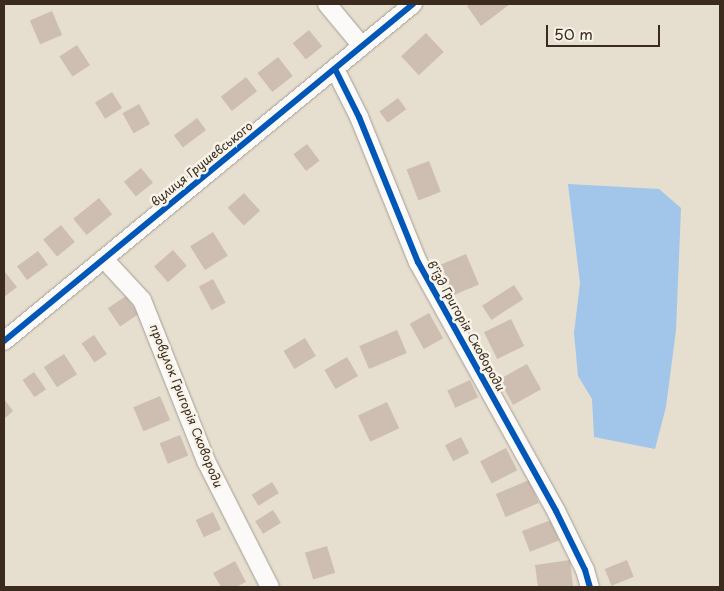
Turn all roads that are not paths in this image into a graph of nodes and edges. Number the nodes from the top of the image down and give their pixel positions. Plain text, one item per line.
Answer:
1 (327, 4) edge
2 (413, 4) edge
3 (361, 45) junction
4 (335, 69) junction
5 (104, 259) junction
6 (4, 341) edge
7 (270, 587) edge
8 (590, 587) edge

1 - 3 street
2 - 3 street, вулиця Грушевського
3 - 4 street, вулиця Грушевського
4 - 5 street, вулиця Грушевського
4 - 8 street, в'їзд Григорія Сковороди
5 - 6 street, вулиця Грушевського
5 - 7 street, провулок Григорія Сковороди

